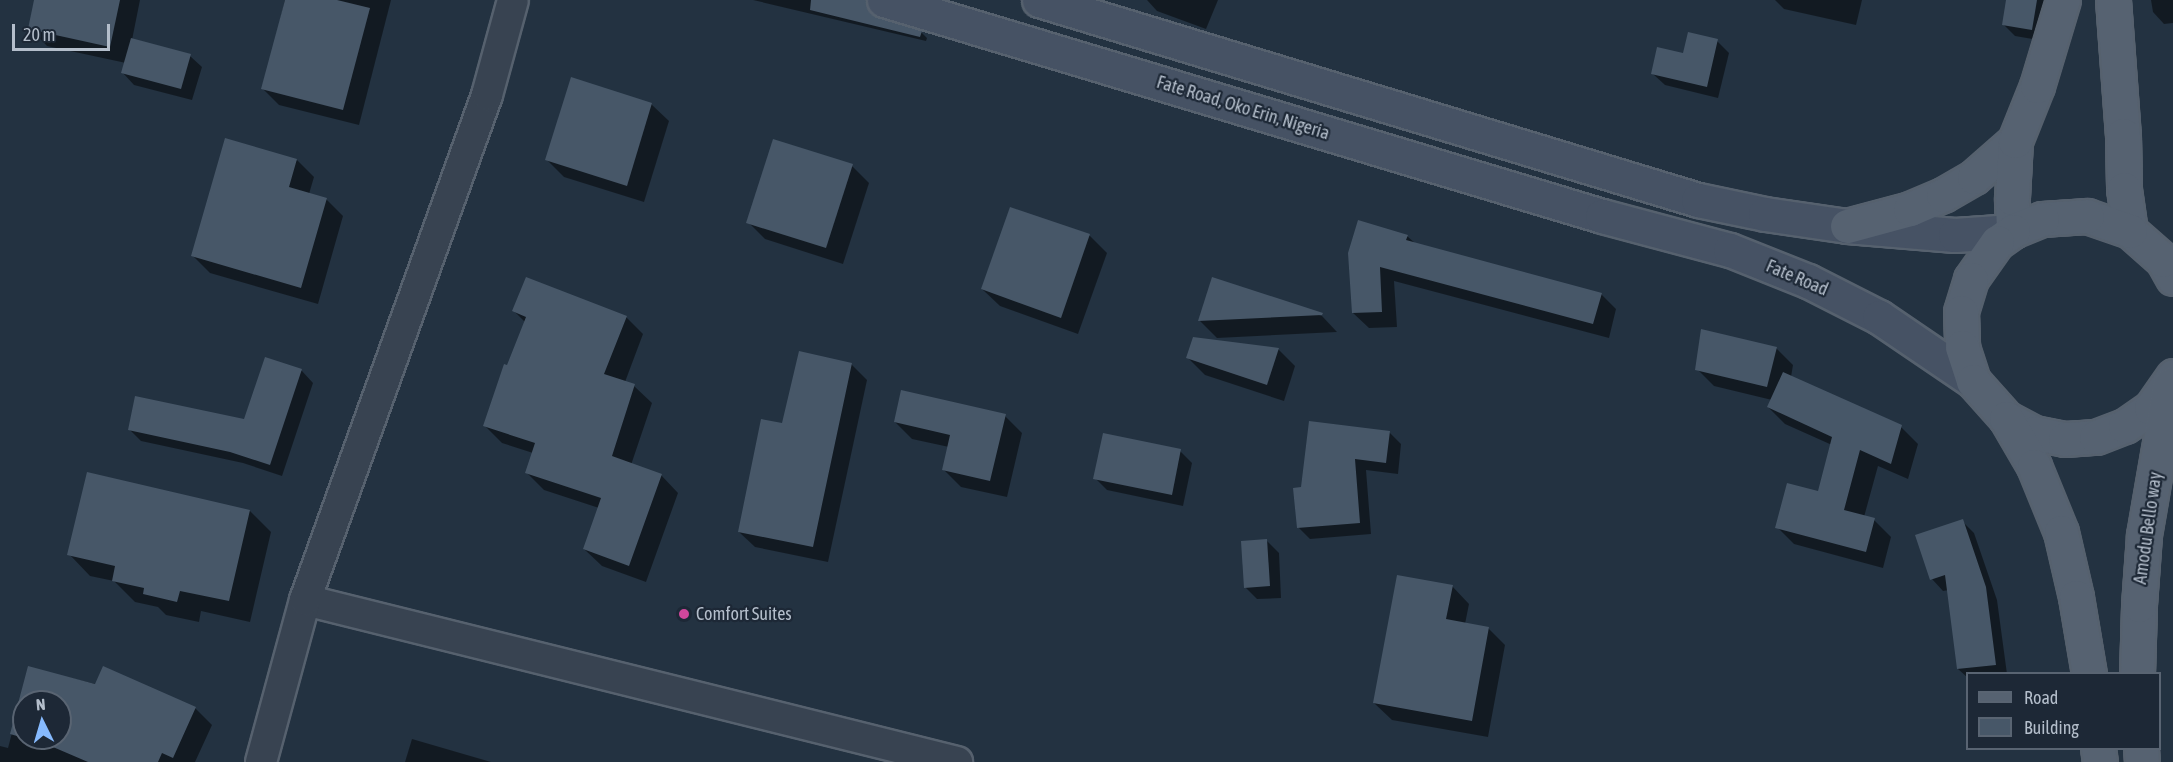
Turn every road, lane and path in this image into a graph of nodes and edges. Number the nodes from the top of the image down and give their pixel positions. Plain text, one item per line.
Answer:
1 (513, 0) edge
2 (884, 0) edge
3 (1039, 0) edge
4 (2063, 0) edge
5 (2113, 0) edge
6 (2015, 141) junction
7 (1602, 216) joint
8 (1847, 226) junction
9 (2013, 231) junction
10 (2130, 231) junction
11 (2170, 267) edge
12 (1973, 381) junction
13 (2170, 397) edge
14 (2006, 418) junction
15 (305, 600) junction
16 (2090, 672) edge
17 (2138, 672) edge
18 (952, 761) edge
19 (261, 762) edge

1 - 15 street
2 - 7 street, Fate Road, Oko Erin, Nigeria
3 - 8 street
4 - 6 main road
5 - 10 main road
6 - 8 main road
6 - 9 main road
7 - 12 street, Fate Road
8 - 9 street
9 - 10 main road
9 - 12 main road
10 - 11 main road
12 - 14 main road
13 - 14 main road
13 - 17 main road, Amodu Bello way
14 - 16 main road
15 - 18 street
15 - 19 street

